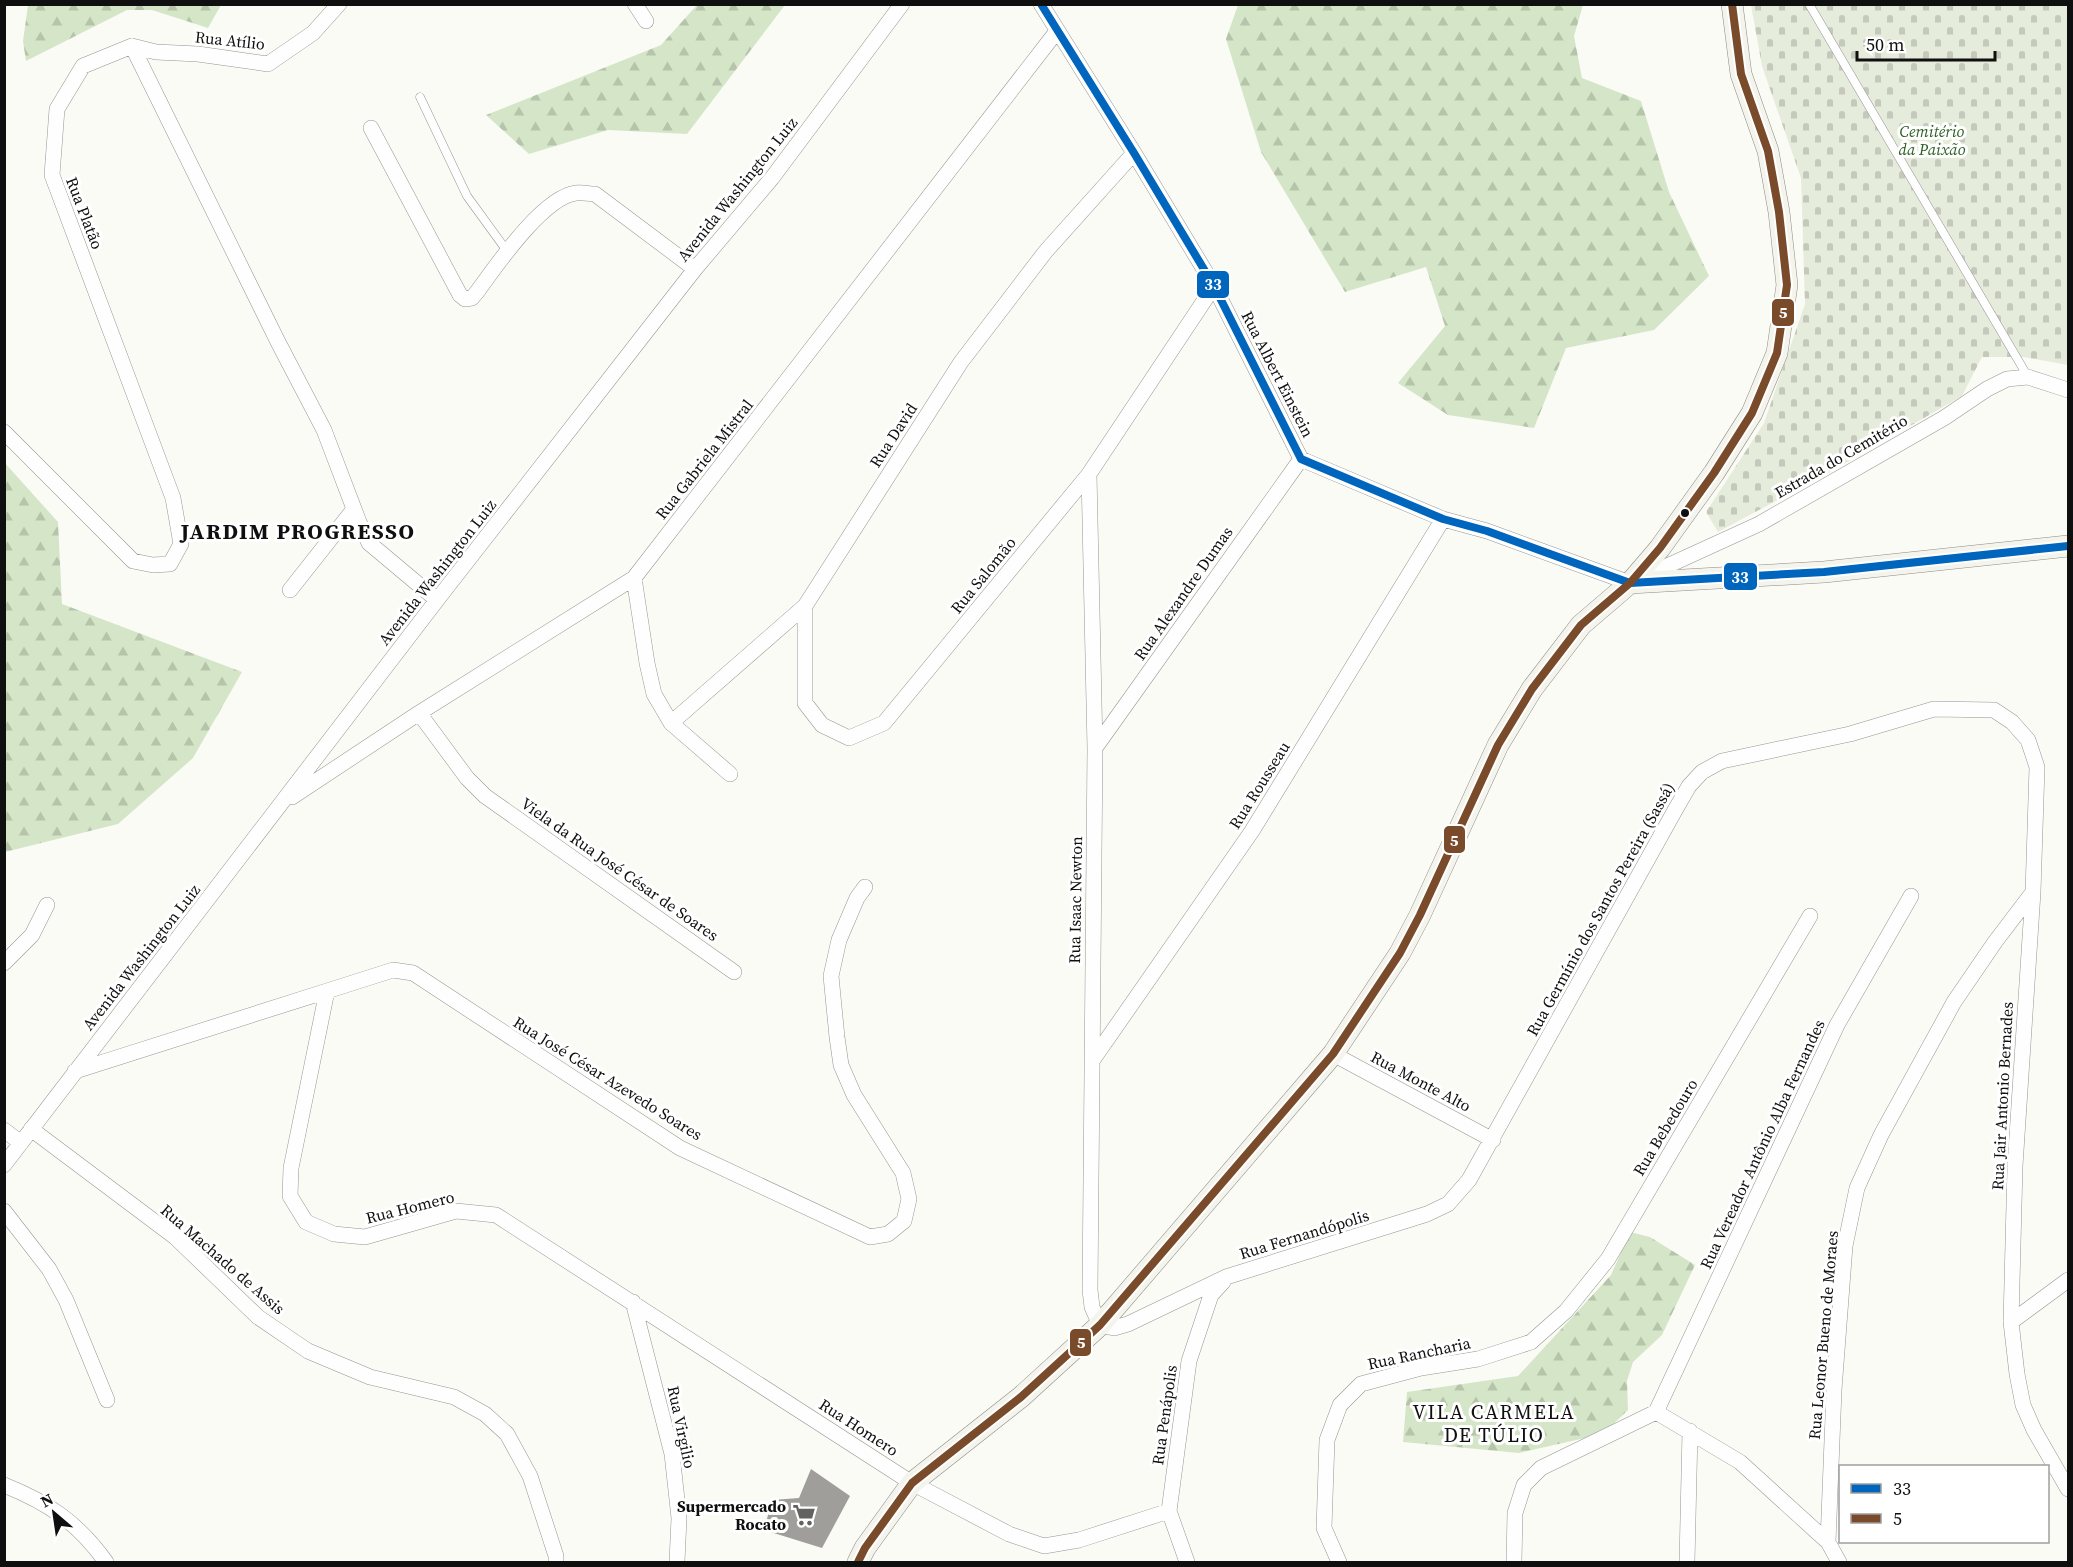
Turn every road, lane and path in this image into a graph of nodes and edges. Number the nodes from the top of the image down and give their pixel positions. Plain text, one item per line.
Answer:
1 (339, 4) edge
2 (635, 4) edge
3 (902, 4) edge
4 (1041, 4) edge
5 (1732, 4) edge
6 (1809, 4) edge
7 (646, 21) dead end
8 (1057, 31) junction
9 (132, 46) junction
10 (420, 97) dead end
11 (371, 128) dead end
12 (1134, 153) junction
13 (507, 251) junction
14 (695, 269) junction
15 (1214, 286) junction
16 (2028, 377) junction
17 (2068, 390) edge
18 (4, 432) edge
19 (1301, 459) junction
20 (1089, 474) junction
21 (354, 509) junction
22 (1443, 519) junction
23 (2068, 546) edge
24 (634, 578) junction
25 (1630, 583) junction
26 (290, 590) dead end
27 (437, 600) junction
28 (805, 606) junction
29 (1994, 710) joint
30 (419, 712) junction
31 (671, 723) junction
32 (1095, 748) junction
33 (730, 774) dead end
34 (283, 803) junction
35 (865, 886) dead end
36 (2034, 892) junction
37 (1911, 896) dead end
38 (47, 905) dead end
39 (1810, 916) dead end
40 (4, 963) edge
41 (734, 972) dead end
42 (327, 991) junction
43 (1333, 1054) junction
44 (1092, 1061) junction
45 (75, 1071) junction
46 (31, 1129) junction
47 (4, 1130) edge
48 (1493, 1140) junction
49 (21, 1143) junction
50 (4, 1165) edge
51 (4, 1211) edge
52 (1227, 1277) junction
53 (2068, 1280) edge
54 (633, 1302) junction
55 (2011, 1323) junction
56 (1100, 1325) junction
57 (1531, 1342) joint
58 (107, 1400) dead end
59 (1656, 1412) junction
60 (1690, 1431) junction
61 (4, 1473) edge
62 (912, 1483) junction
63 (4, 1485) edge
64 (2068, 1490) edge
65 (36, 1498) junction
66 (1168, 1511) junction
67 (1828, 1542) junction
68 (106, 1563) edge
69 (556, 1563) edge
70 (677, 1563) edge
71 (858, 1563) edge
72 (1187, 1563) edge
73 (1339, 1563) edge
74 (1514, 1563) edge
75 (1687, 1563) edge
76 (1839, 1563) edge

1 - 9 street, Rua Atílio
2 - 7 street
3 - 14 street, Avenida Washington Luiz
4 - 8 street, Rua Albert Einstein
5 - 25 main road
6 - 16 lane
8 - 12 street, Rua Albert Einstein
8 - 24 street, Rua Gabriela Mistral
9 - 18 street, Rua Platão
9 - 21 street
10 - 13 lane
11 - 13 street
12 - 15 street, Rua Albert Einstein
12 - 28 street, Rua David
13 - 14 street
14 - 27 street, Avenida Washington Luiz
15 - 19 street, Rua Albert Einstein
15 - 20 street, Rua Salomão
16 - 17 street, Estrada do Cemitério
16 - 25 street, Estrada do Cemitério
19 - 22 street, Rua Albert Einstein
19 - 32 street, Rua Alexandre Dumas
20 - 28 street, Rua Salomão
20 - 32 street, Rua Isaac Newton
21 - 26 street
21 - 27 street
22 - 25 street, Rua Albert Einstein
22 - 44 street, Rua Rousseau
23 - 25 main road
24 - 30 street, Rua Gabriela Mistral
24 - 31 street
25 - 43 main road
27 - 34 street, Avenida Washington Luiz
28 - 31 street, Rua David
29 - 36 street, Rua Jair Antonio Bernades
29 - 48 street, Rua Germínio dos Santos Pereira (Sassá)
30 - 34 street, Rua Gabriela Mistral
30 - 41 street, Viela da Rua José César de Soares
31 - 33 street
32 - 44 street, Rua Isaac Newton
34 - 45 street, Avenida Washington Luiz
35 - 42 street, Rua José César Azevedo Soares
36 - 55 street, Rua Jair Antonio Bernades
36 - 67 street, Rua Leonor Bueno de Moraes
37 - 59 street, Rua Vereador Antônio Alba Fernandes
38 - 40 street
39 - 57 street, Rua Bebedouro
42 - 45 street
42 - 54 street, Rua Homero
43 - 48 street, Rua Monte Alto
43 - 56 main road
44 - 56 street, Rua Isaac Newton
45 - 46 street, Avenida Washington Luiz
46 - 49 street, Avenida Washington Luiz
46 - 69 street, Rua Machado de Assis
47 - 49 street
48 - 52 street, Rua Fernandópolis
49 - 50 street, Avenida Washington Luiz
51 - 58 street
52 - 56 street, Rua Fernandópolis
52 - 66 street, Rua Penápolis
53 - 55 street
54 - 62 street, Rua Homero
54 - 70 street, Rua Virgilio
55 - 64 street, Rua Jair Antonio Bernades
56 - 62 main road
57 - 73 street, Rua Rancharia
59 - 60 street
59 - 74 street
60 - 67 street
60 - 75 street
61 - 65 street
62 - 66 street, Rua Homero
62 - 71 main road
63 - 65 street
65 - 68 street
66 - 72 street, Rua Penápolis
67 - 76 street

